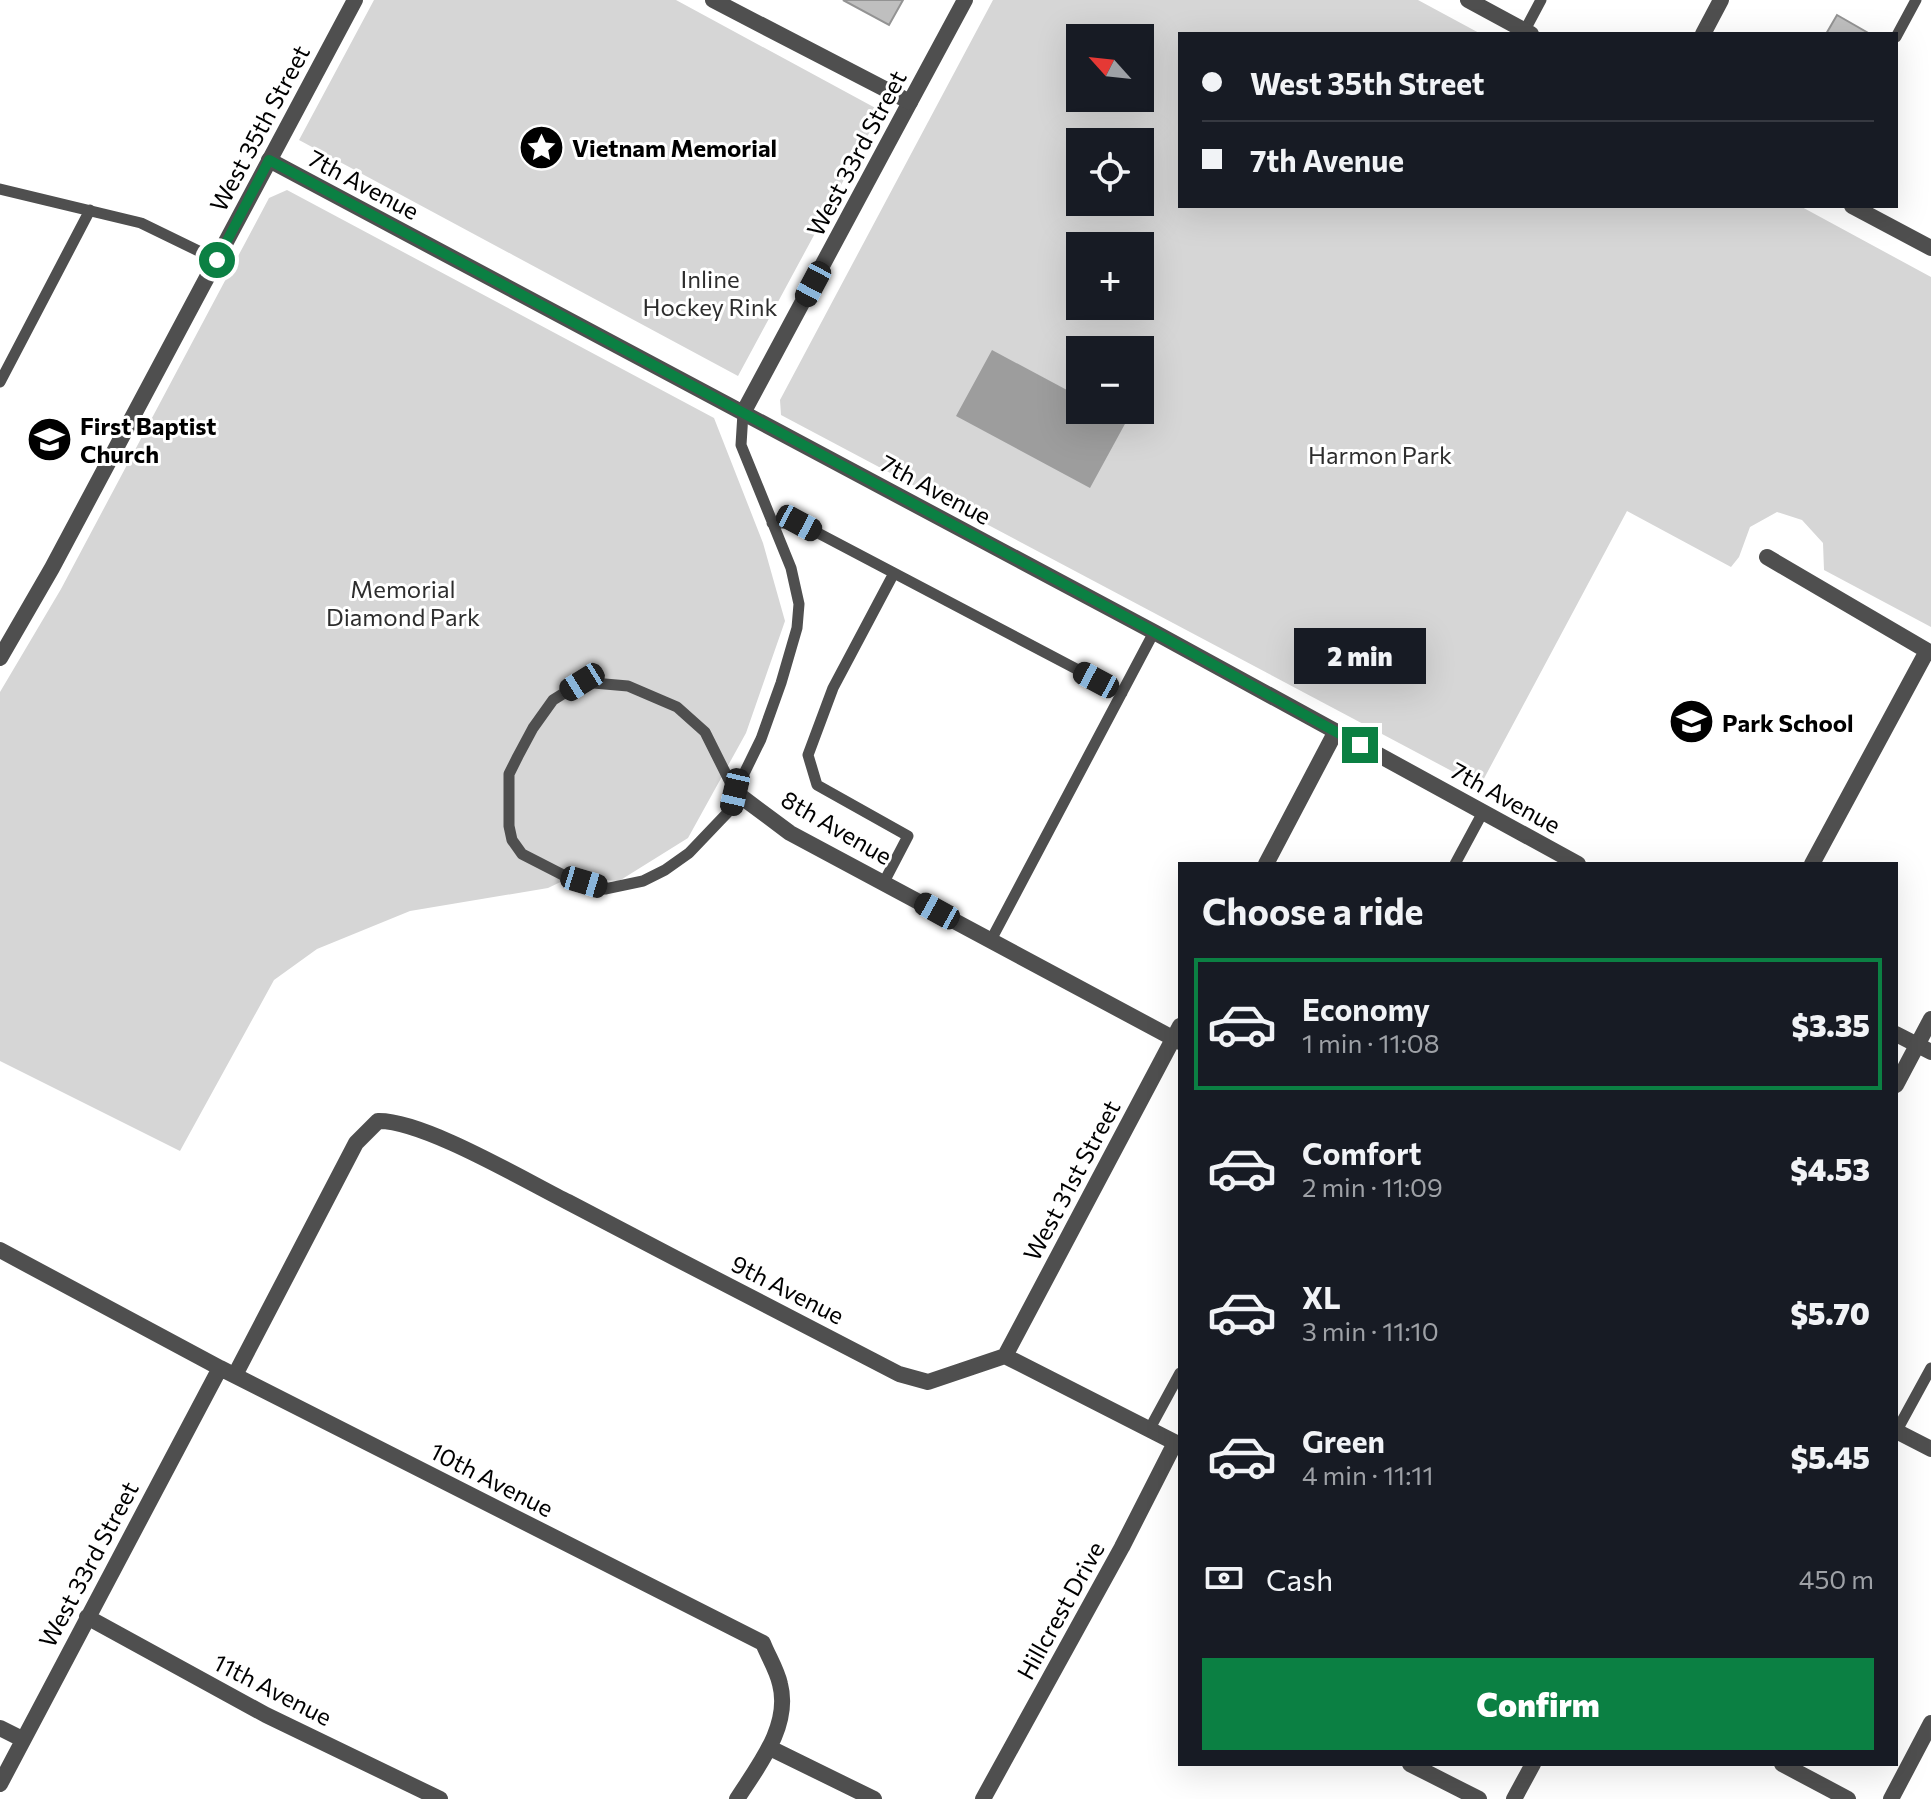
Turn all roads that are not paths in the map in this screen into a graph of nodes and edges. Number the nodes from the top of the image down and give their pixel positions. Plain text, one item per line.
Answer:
1 (355, 0) edge
2 (713, 0) edge
3 (965, 0) edge
4 (1468, 0) edge
5 (1541, 0) edge
6 (1721, 0) edge
7 (1916, 0) edge
8 (1528, 32) edge
9 (1704, 32) edge
10 (1898, 33) edge
11 (910, 102) junction
12 (269, 160) junction
13 (0, 189) edge
14 (1856, 208) edge
15 (90, 210) junction
16 (1931, 248) edge
17 (217, 260) junction
18 (0, 382) edge
19 (743, 413) junction
20 (772, 523) junction
21 (1767, 557) dead end
22 (894, 573) junction
23 (1154, 632) junction
24 (1929, 652) edge
25 (0, 658) edge
26 (1122, 693) junction
27 (1336, 731) junction
28 (735, 792) junction
29 (1483, 812) junction
30 (1267, 862) edge
31 (1456, 862) edge
32 (1574, 862) edge
33 (1813, 862) edge
34 (884, 882) junction
35 (991, 940) junction
36 (1931, 1019) edge
37 (1178, 1035) edge
38 (1898, 1035) edge
39 (1924, 1048) edge
40 (1898, 1082) edge
41 (378, 1121) joint
42 (0, 1250) edge
43 (1005, 1356) junction
44 (1931, 1368) edge
45 (228, 1371) junction
46 (1178, 1377) edge
47 (1898, 1427) edge
48 (1149, 1430) junction
49 (1898, 1432) edge
50 (1178, 1444) edge
51 (1931, 1449) edge
52 (87, 1617) junction
53 (1931, 1723) edge
54 (0, 1728) edge
55 (22, 1739) junction
56 (770, 1748) junction
57 (1414, 1766) edge
58 (1532, 1766) edge
59 (1786, 1766) edge
60 (0, 1784) edge
61 (440, 1799) edge
62 (737, 1799) edge
63 (874, 1799) edge
64 (983, 1799) edge
65 (1479, 1799) edge
66 (1514, 1799) edge
67 (1848, 1799) edge
68 (1891, 1799) edge

1 - 12 street, West 35th Street
2 - 11 street
3 - 11 street, West 33rd Street
4 - 8 street
5 - 8 lane
6 - 9 street
7 - 10 lane
11 - 19 street, West 33rd Street
12 - 17 street, West 35th Street
12 - 19 street, 7th Avenue
13 - 15 lane
14 - 16 street
15 - 17 lane
15 - 18 lane
17 - 25 street, West 35th Street
19 - 20 lane
19 - 23 street, 7th Avenue
20 - 22 lane
20 - 28 lane
21 - 24 street
22 - 26 lane
22 - 34 lane
23 - 26 lane
23 - 27 street, 7th Avenue
24 - 33 street
26 - 35 lane
27 - 29 street, 7th Avenue
27 - 30 street
28 - 28 lane
28 - 34 street, 8th Avenue
29 - 31 lane
29 - 32 street, 7th Avenue
34 - 35 street, 8th Avenue
35 - 37 street, 8th Avenue
36 - 39 street
37 - 43 street, West 31st Street
38 - 39 street
39 - 40 street
41 - 43 street, 9th Avenue
41 - 45 street, West 33rd Street
42 - 45 street, 10th Avenue
43 - 48 street
44 - 47 lane
45 - 52 street, West 33rd Street
45 - 56 street, 10th Avenue
46 - 48 lane
48 - 50 street
49 - 51 street
50 - 64 street, Hillcrest Drive
52 - 55 street, West 33rd Street
52 - 61 street, 11th Avenue
53 - 68 street
54 - 55 street
55 - 60 street, West 33rd Street
56 - 62 street
56 - 63 street
57 - 65 street
58 - 66 street
59 - 67 street

